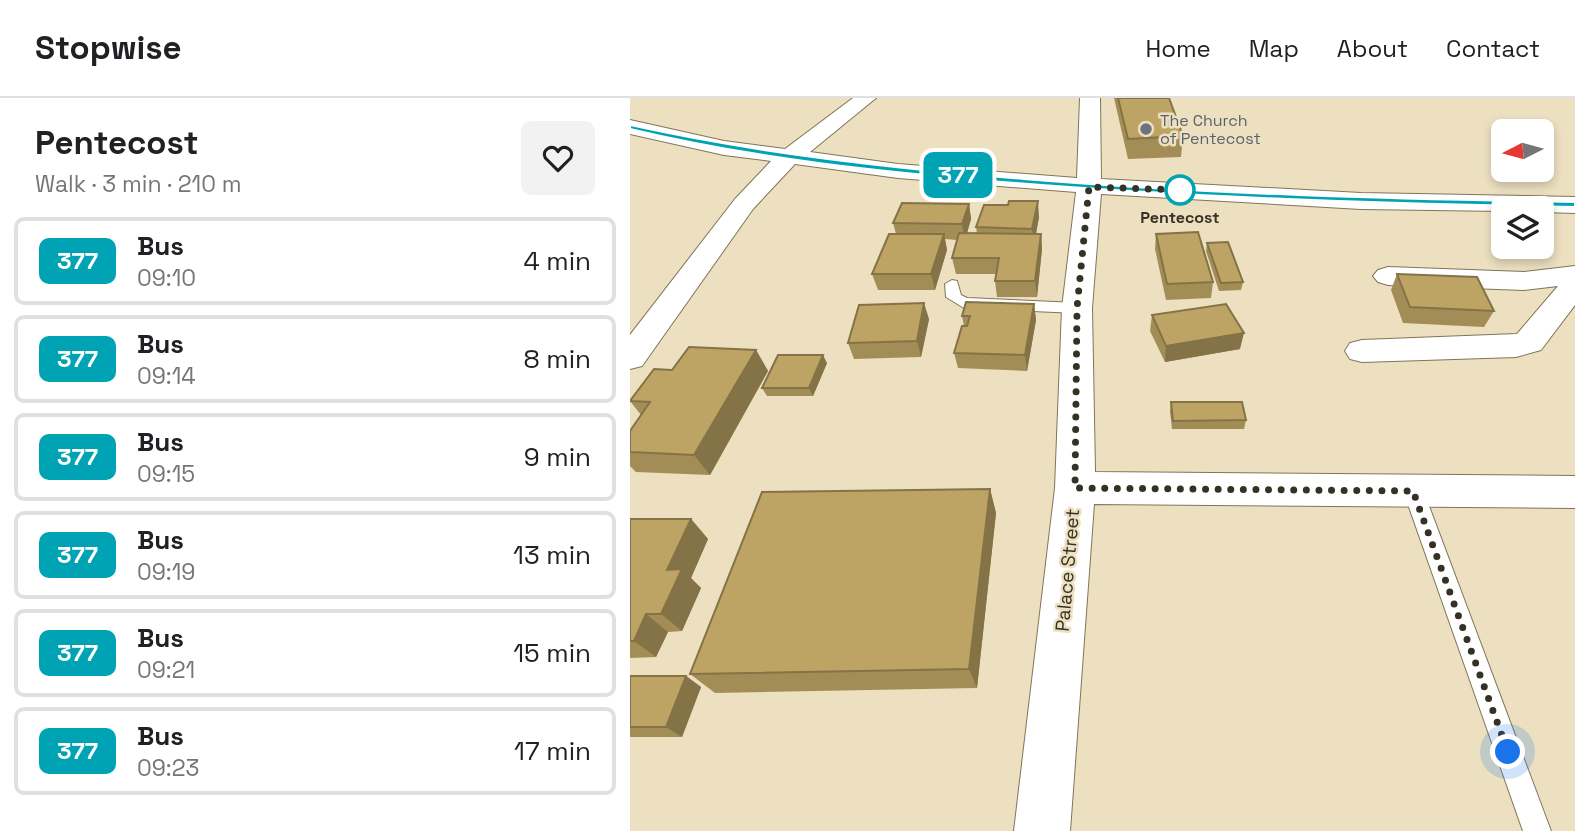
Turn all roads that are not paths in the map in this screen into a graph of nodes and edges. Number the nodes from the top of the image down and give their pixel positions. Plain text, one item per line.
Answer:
1 (866, 98) edge
2 (1090, 98) edge
3 (630, 127) edge
4 (788, 158) junction
5 (1089, 187) junction
6 (1575, 205) edge
7 (1575, 275) edge
8 (1388, 276) dead end
9 (952, 284) dead end
10 (1575, 285) edge
11 (1077, 308) junction
12 (1362, 351) dead end
13 (630, 358) edge
14 (1075, 488) junction
15 (1413, 491) junction
16 (1575, 492) edge
17 (1042, 831) edge
18 (1537, 831) edge

1 - 4 street
2 - 5 street, Palace Street
3 - 4 street
4 - 5 street
4 - 13 street
5 - 6 street
5 - 11 street, Palace Street
7 - 8 street
9 - 11 lane
10 - 12 street
11 - 14 street, Palace Street
14 - 15 street
14 - 17 street, Palace Street
15 - 16 street
15 - 18 lane

